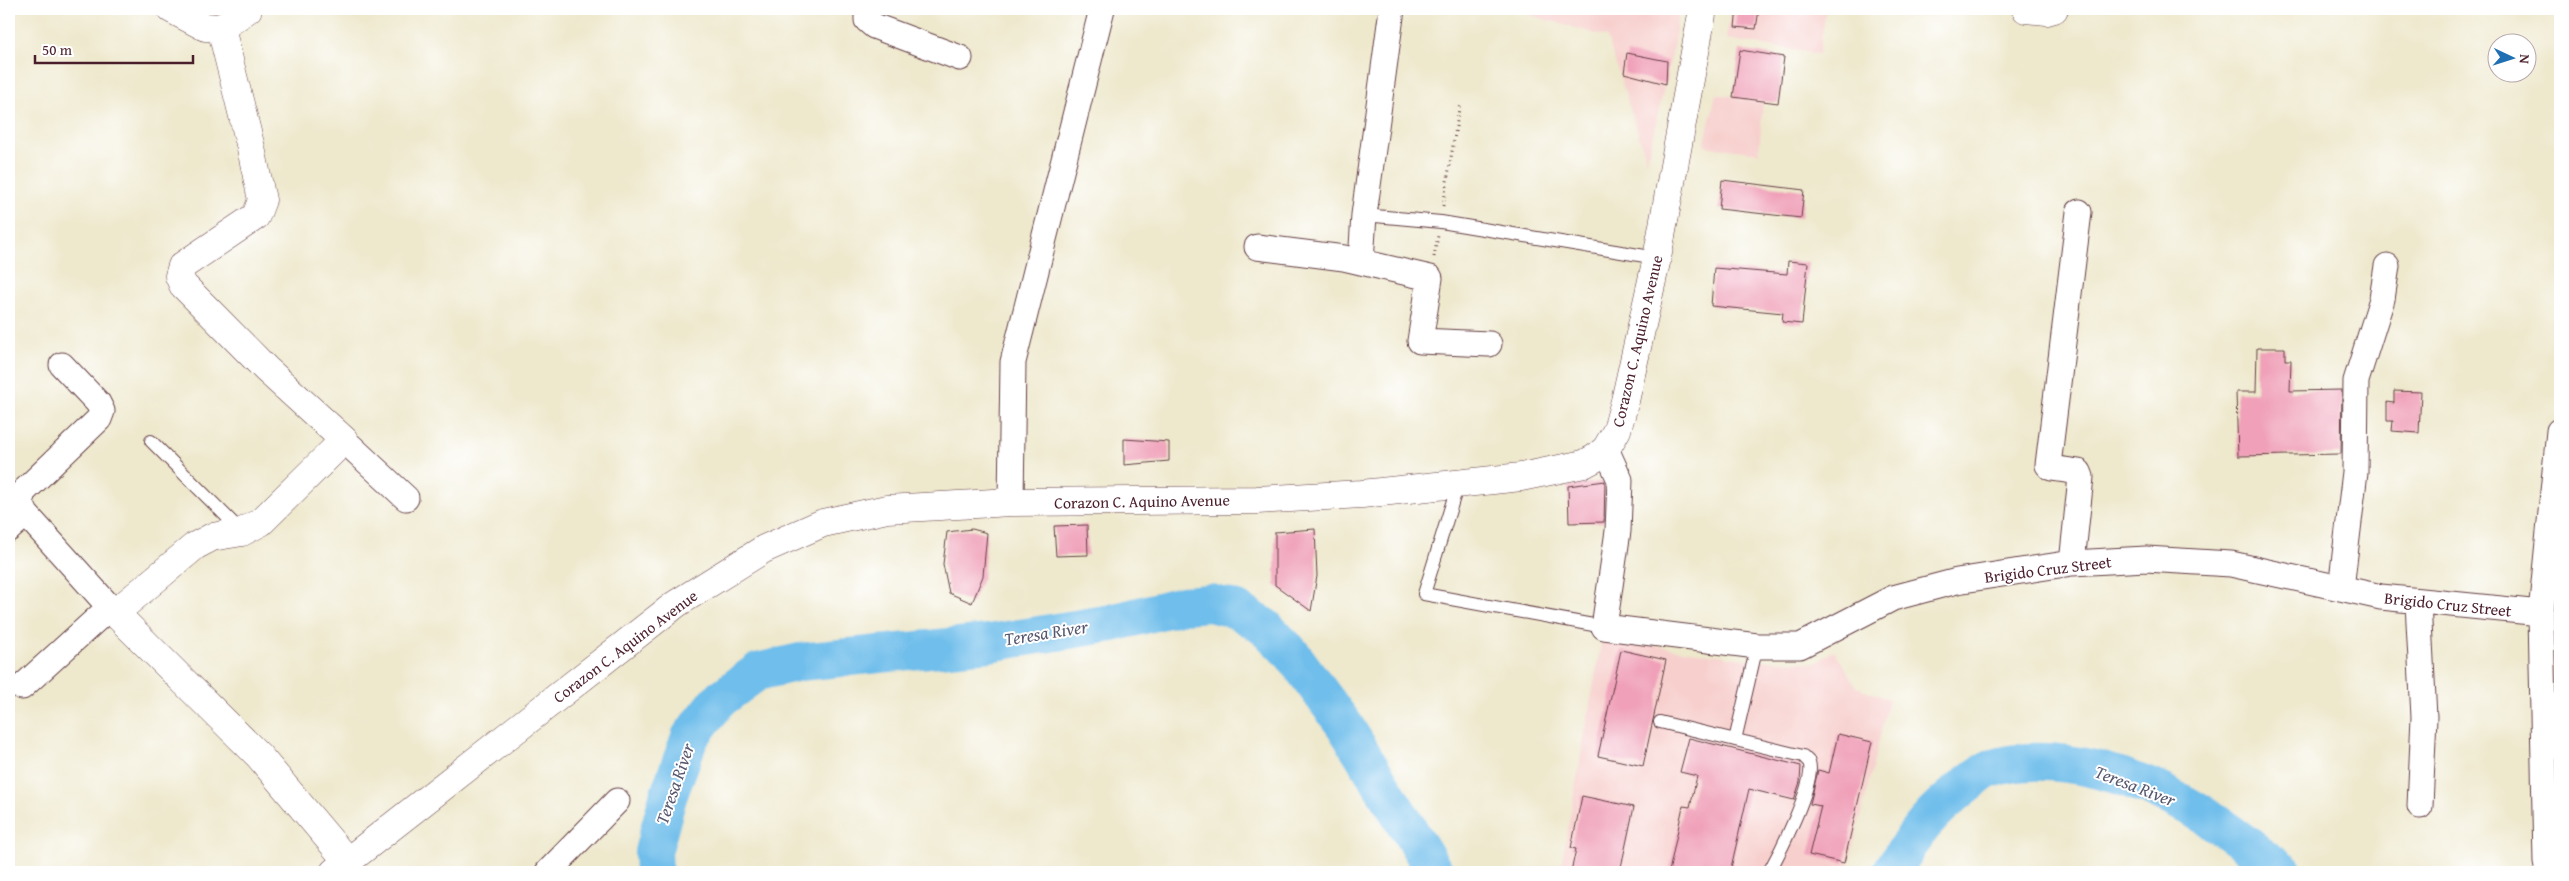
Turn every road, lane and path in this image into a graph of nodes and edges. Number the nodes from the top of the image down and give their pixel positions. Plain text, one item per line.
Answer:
1 (171, 9) edge
2 (248, 9) edge
3 (867, 9) edge
4 (1102, 9) edge
5 (1392, 9) edge
6 (1703, 9) edge
7 (2026, 9) edge
8 (2054, 9) edge
9 (221, 28) junction
10 (960, 58) dead end
11 (1460, 103) dead end
12 (2079, 212) dead end
13 (1364, 214) junction
14 (1441, 222) junction
15 (1257, 248) dead end
16 (1657, 258) junction
17 (1361, 262) junction
18 (2387, 266) dead end
19 (1430, 278) junction
20 (1489, 344) dead end
21 (62, 365) dead end
22 (2559, 431) dead end
23 (344, 440) junction
24 (151, 441) dead end
25 (1606, 449) junction
26 (1458, 484) junction
27 (406, 498) dead end
28 (1011, 502) junction
29 (17, 522) edge
30 (242, 532) junction
31 (2072, 563) junction
32 (2341, 588) junction
33 (2418, 603) junction
34 (113, 610) junction
35 (2541, 613) junction
36 (1604, 627) junction
37 (1756, 646) junction
38 (22, 687) dead end
39 (1660, 722) dead end
40 (1735, 740) junction
41 (616, 801) dead end
42 (2420, 806) dead end
43 (2550, 867) edge
44 (346, 869) edge
45 (548, 872) edge
46 (1769, 872) edge

1 - 9 main road
2 - 9 main road
3 - 10 street
4 - 28 street
5 - 13 street
6 - 16 main road, Corazon C. Aquino Avenue
7 - 8 main road
9 - 23 main road
11 - 14 path
12 - 31 street
13 - 14 lane
13 - 17 street
14 - 16 lane
14 - 19 path
15 - 17 street
16 - 25 main road, Corazon C. Aquino Avenue
17 - 19 street
18 - 32 street
19 - 20 street
21 - 29 street
22 - 35 street
23 - 27 street
23 - 30 main road
24 - 30 lane
25 - 26 main road, Corazon C. Aquino Avenue
25 - 36 street
26 - 28 main road, Corazon C. Aquino Avenue
26 - 36 lane
28 - 44 main road, Corazon C. Aquino Avenue
29 - 34 street
30 - 34 main road
31 - 32 street, Brigido Cruz Street
31 - 37 street, Brigido Cruz Street
32 - 33 street, Brigido Cruz Street
33 - 35 street, Brigido Cruz Street
33 - 42 street
34 - 38 street
34 - 44 main road
35 - 43 street
36 - 37 street, Brigido Cruz Street
37 - 40 lane
39 - 40 lane
40 - 46 lane
41 - 45 street

